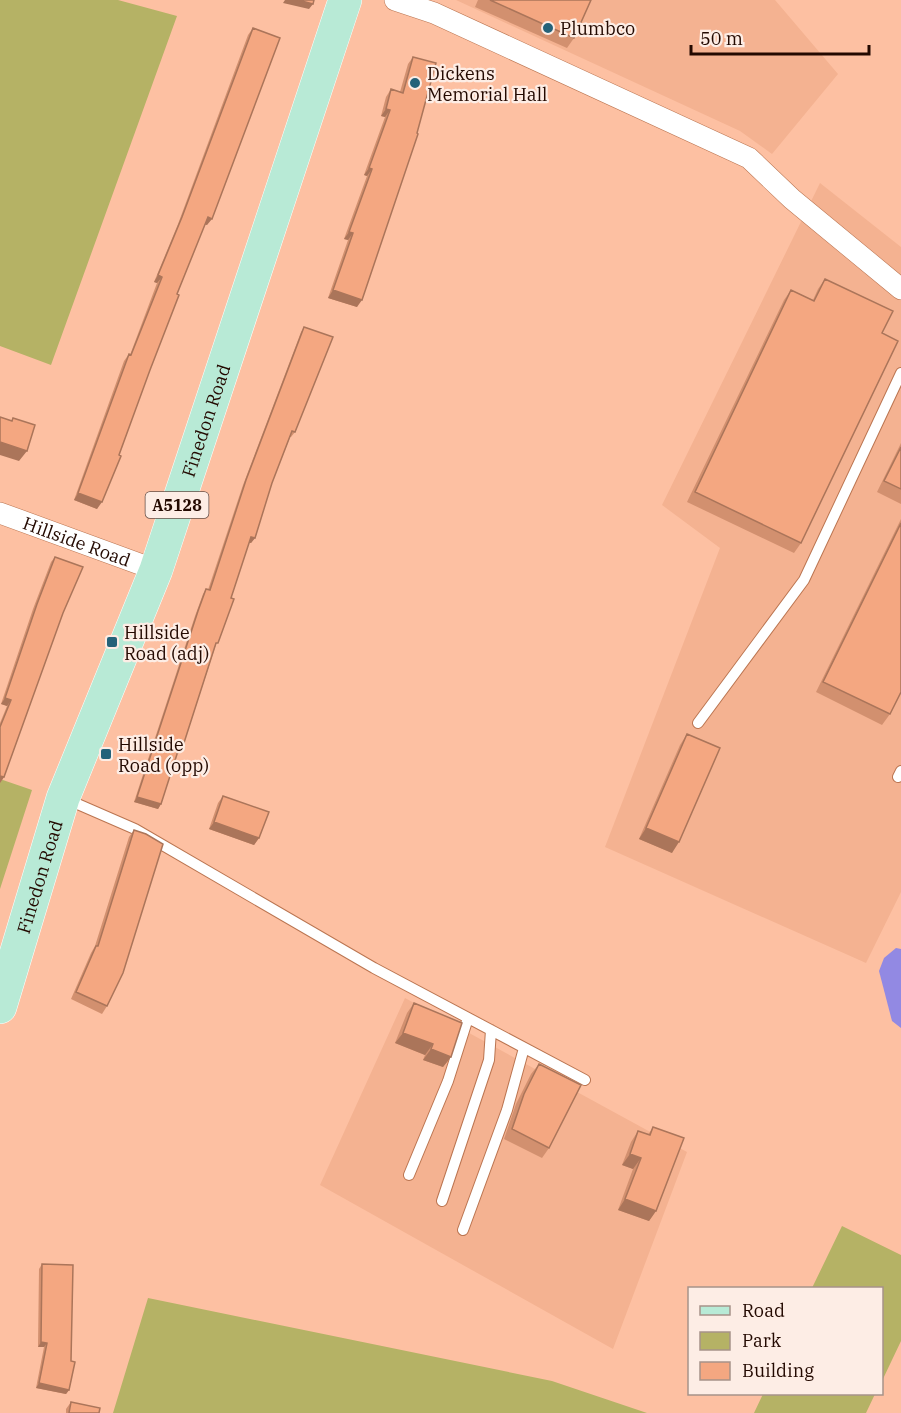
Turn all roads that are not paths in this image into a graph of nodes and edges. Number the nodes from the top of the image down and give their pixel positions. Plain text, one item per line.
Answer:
1 (345, 0) edge
2 (395, 0) edge
3 (901, 289) edge
4 (901, 373) edge
5 (0, 513) edge
6 (156, 570) junction
7 (698, 723) dead end
8 (63, 798) junction
9 (0, 1007) edge
10 (468, 1018) junction
11 (491, 1030) junction
12 (524, 1047) junction
13 (585, 1080) dead end
14 (409, 1175) dead end
15 (442, 1201) dead end
16 (463, 1230) dead end

1 - 6 main road, Finedon Road / A5128
2 - 3 street
4 - 7 lane
5 - 6 street, Hillside Road
6 - 8 main road, Finedon Road / A5128
8 - 9 main road, Finedon Road / A5128
8 - 10 lane
10 - 11 lane
10 - 14 lane
11 - 12 lane
11 - 15 lane
12 - 13 lane
12 - 16 lane

